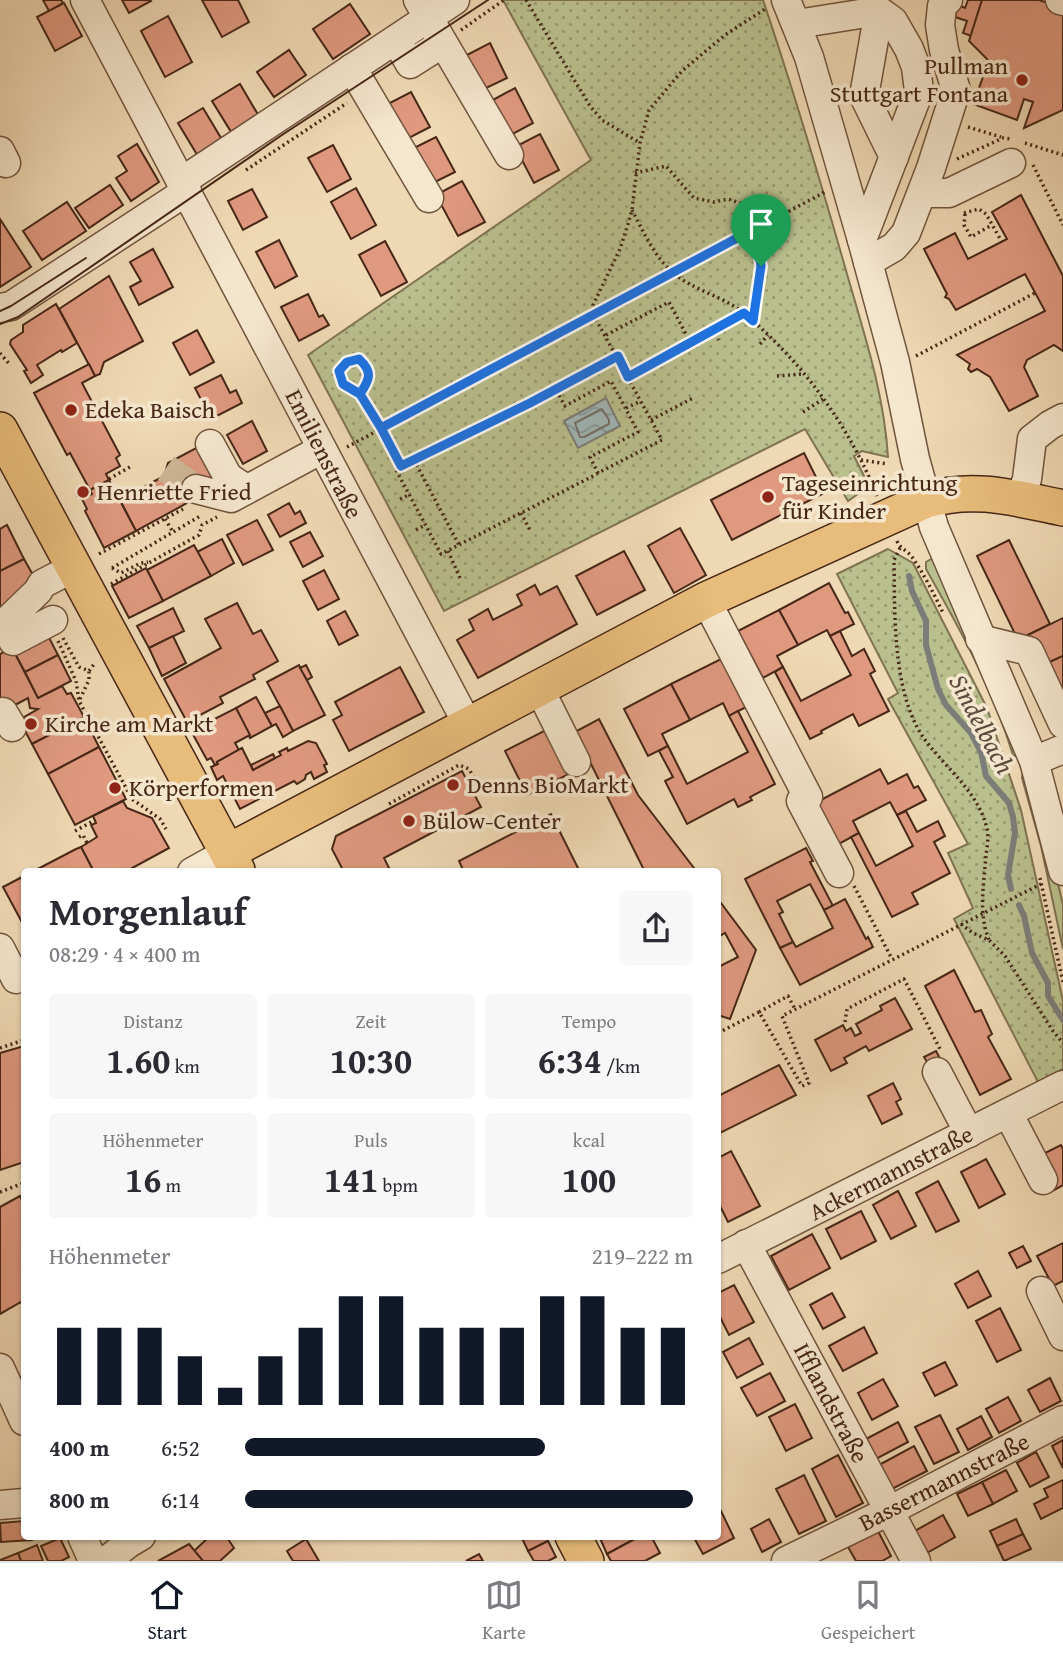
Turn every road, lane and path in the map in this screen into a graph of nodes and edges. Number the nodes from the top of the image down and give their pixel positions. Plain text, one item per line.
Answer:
1 (85, 0) edge
2 (455, 0) edge
3 (504, 0) edge
4 (526, 0) edge
5 (948, 0) edge
6 (423, 9) edge
7 (784, 10) edge
8 (886, 16) junction
9 (396, 40) junction
10 (443, 43) junction
11 (359, 79) junction
12 (946, 121) junction
13 (884, 138) junction
14 (640, 143) junction
15 (1019, 152) junction
16 (509, 155) dead end
17 (243, 171) dead end
18 (635, 173) junction
19 (835, 183) junction
20 (184, 186) junction
21 (922, 193) junction
22 (429, 198) dead end
23 (960, 209) dead end
24 (632, 210) junction
25 (965, 214) junction
26 (992, 225) junction
27 (1063, 225) edge
28 (756, 228) junction
29 (1002, 242) dead end
30 (865, 251) junction
31 (673, 273) junction
32 (1035, 293) dead end
33 (0, 308) edge
34 (744, 313) junction
35 (594, 316) junction
36 (753, 321) junction
37 (714, 330) junction
38 (605, 335) junction
39 (768, 335) junction
40 (719, 340) dead end
41 (690, 342) junction
42 (760, 344) dead end
43 (0, 353) edge
44 (618, 356) junction
45 (916, 356) dead end
46 (10, 365) dead end
47 (804, 374) junction
48 (777, 376) dead end
49 (628, 377) junction
50 (556, 390) junction
51 (360, 394) junction
52 (693, 398) dead end
53 (823, 399) junction
54 (641, 401) junction
55 (626, 408) junction
56 (803, 412) dead end
57 (1063, 418) edge
58 (651, 420) junction
59 (381, 428) junction
60 (0, 430) edge
61 (210, 444) dead end
62 (334, 448) junction
63 (414, 460) junction
64 (861, 460) junction
65 (888, 464) dead end
66 (401, 466) junction
67 (130, 467) dead end
68 (598, 473) junction
69 (108, 479) dead end
70 (89, 489) dead end
71 (409, 495) junction
72 (76, 496) dead end
73 (400, 499) dead end
74 (1020, 499) junction
75 (926, 500) junction
76 (217, 503) junction
77 (1063, 508) edge
78 (521, 513) junction
79 (165, 519) junction
80 (190, 522) dead end
81 (425, 525) junction
82 (416, 530) dead end
83 (173, 532) junction
84 (531, 532) dead end
85 (893, 532) junction
86 (459, 545) junction
87 (448, 551) junction
88 (87, 561) junction
89 (148, 562) junction
90 (460, 578) dead end
91 (107, 586) dead end
92 (718, 612) junction
93 (946, 618) dead end
94 (52, 620) junction
95 (4, 634) edge
96 (980, 639) junction
97 (94, 655) dead end
98 (89, 671) junction
99 (539, 688) junction
100 (79, 701) junction
101 (1063, 724) edge
102 (468, 725) junction
103 (1053, 748) edge
104 (576, 762) dead end
105 (492, 783) dead end
106 (132, 799) junction
107 (125, 804) dead end
108 (389, 804) dead end
109 (95, 820) dead end
110 (166, 829) dead end
111 (75, 831) dead end
112 (79, 837) dead end
113 (87, 843) dead end
114 (233, 862) edge
115 (208, 868) edge
116 (839, 873) joint
117 (1049, 877) edge
118 (982, 913) junction
119 (961, 924) junction
120 (989, 940) junction
121 (0, 947) edge
122 (892, 959) junction
123 (13, 980) edge
124 (1063, 982) edge
125 (794, 1009) junction
126 (759, 1012) junction
127 (845, 1022) dead end
128 (721, 1031) edge
129 (21, 1041) edge
130 (1063, 1043) edge
131 (0, 1048) edge
132 (940, 1063) joint
133 (1063, 1085) edge
134 (1008, 1113) junction
135 (968, 1133) junction
136 (1043, 1180) dead end
137 (21, 1184) edge
138 (0, 1192) edge
139 (746, 1244) junction
140 (721, 1257) edge
141 (1041, 1290) dead end
142 (1063, 1336) edge
143 (0, 1368) edge
144 (21, 1415) edge
145 (1063, 1420) edge
146 (21, 1503) edge
147 (0, 1505) edge
148 (889, 1511) junction
149 (84, 1540) edge
150 (134, 1540) edge
151 (575, 1540) edge
152 (93, 1561) edge
153 (106, 1561) edge
154 (586, 1561) edge
155 (786, 1561) edge
156 (916, 1561) edge

1 - 20 street, Emilienstraße
2 - 6 street
3 - 10 path
4 - 14 path
5 - 12 street
6 - 9 street
6 - 10 street
7 - 8 street
7 - 14 path
7 - 19 street
8 - 13 street
8 - 13 street
9 - 10 street
9 - 11 street
10 - 16 street
11 - 17 path
11 - 20 street
11 - 22 street
12 - 15 path
12 - 21 street
13 - 19 street
13 - 30 street
14 - 18 path
15 - 21 street
15 - 27 path
18 - 24 path
18 - 28 path
19 - 28 path
19 - 30 street
20 - 33 street
20 - 62 street, Emilienstraße
21 - 30 street
23 - 25 path
24 - 31 path
24 - 35 path
25 - 26 path
25 - 26 path
26 - 29 path
28 - 31 path
28 - 36 path
30 - 75 street
31 - 34 path
31 - 35 path
32 - 45 path
34 - 36 path
34 - 37 path
35 - 38 path
35 - 59 path
36 - 39 path
37 - 40 path
37 - 41 path
38 - 41 path
38 - 44 path
39 - 42 path
39 - 47 path
41 - 49 path
43 - 46 path
44 - 49 path
44 - 50 path
47 - 48 path
47 - 53 path
49 - 54 path
50 - 55 path
50 - 63 path
51 - 51 path
51 - 59 path
52 - 58 path
53 - 56 path
53 - 64 path
54 - 55 path
54 - 58 path
55 - 68 path
57 - 74 street
58 - 68 path
59 - 62 path
59 - 66 path
60 - 88 main road
61 - 76 street
62 - 76 street
62 - 102 street, Emilienstraße
63 - 66 path
63 - 86 path
64 - 65 path
64 - 85 path
66 - 71 path
67 - 69 path
68 - 78 path
70 - 72 path
71 - 73 path
71 - 81 path
74 - 75 main road
74 - 77 main road
75 - 85 main road
75 - 96 street
76 - 79 path
76 - 89 path
78 - 84 path
78 - 86 path
79 - 83 path
79 - 88 path
80 - 83 path
81 - 82 path
81 - 87 path
83 - 89 path
85 - 92 main road
85 - 93 path
85 - 118 path
86 - 87 path
87 - 90 path
88 - 95 street
88 - 114 main road
89 - 91 path
92 - 99 main road
92 - 116 street
94 - 95 street
94 - 98 path
94 - 100 path
96 - 101 street
96 - 103 street
97 - 98 path
98 - 100 path
99 - 102 main road
99 - 104 street
100 - 106 path
102 - 114 main road
103 - 117 street
105 - 108 path
106 - 107 path
106 - 110 path
109 - 111 path
112 - 113 path
114 - 115 street
116 - 122 path
117 - 118 path
117 - 124 path
118 - 119 path
118 - 120 path
119 - 120 path
119 - 122 path
120 - 130 path
121 - 123 street
122 - 125 path
125 - 126 path
125 - 126 path
126 - 128 path
127 - 132 path
129 - 131 path
132 - 135 street
133 - 134 street, Ackermannstraße
134 - 135 street, Ackermannstraße
134 - 136 street
135 - 139 street, Ackermannstraße
137 - 138 path
139 - 140 street, Ackermannstraße
139 - 148 street, Ifflandstraße
141 - 142 street
143 - 144 street
145 - 148 street, Bassermannstraße
146 - 147 street
148 - 155 street, Bassermannstraße
148 - 156 street, Ifflandstraße
149 - 152 street
150 - 153 street
151 - 154 main road

